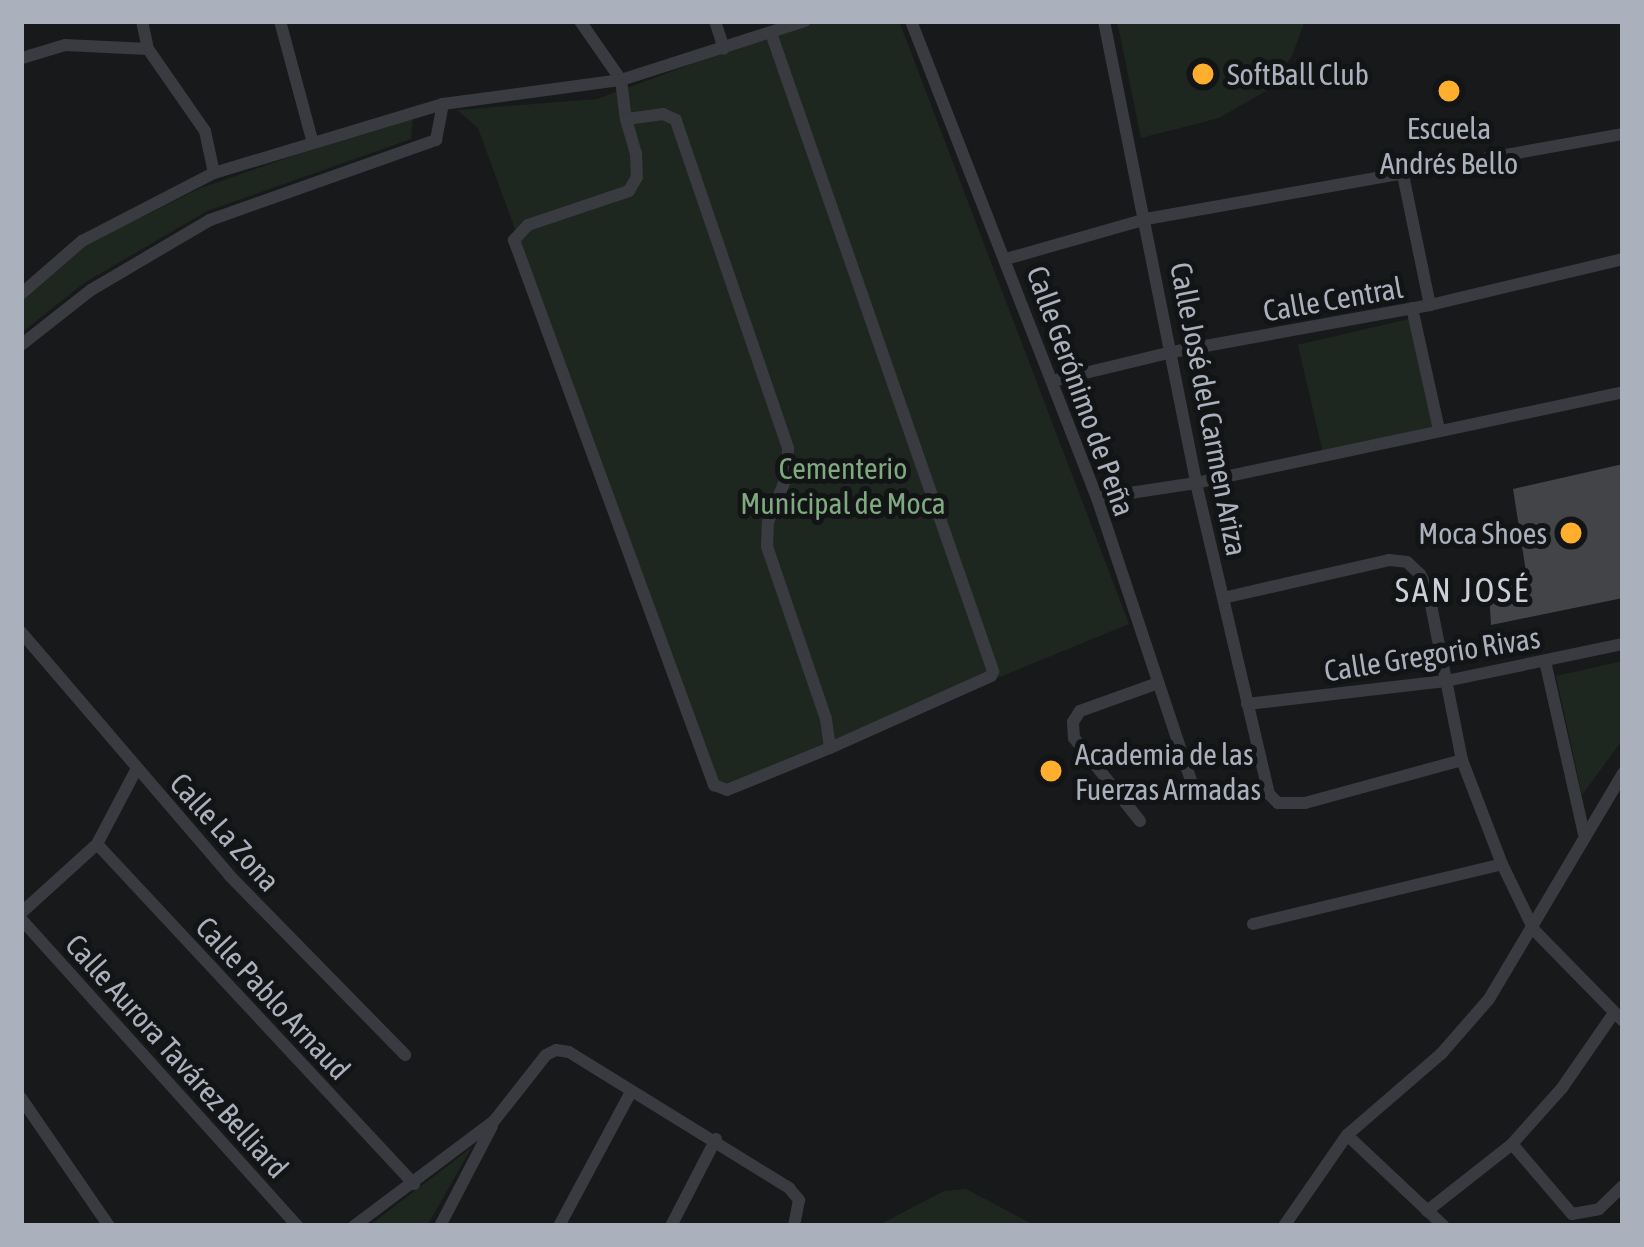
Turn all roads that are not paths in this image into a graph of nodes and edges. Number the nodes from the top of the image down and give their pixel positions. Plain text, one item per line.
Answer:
1 (142, 21) edge
2 (280, 21) edge
3 (580, 21) edge
4 (715, 21) edge
5 (805, 21) edge
6 (911, 21) edge
7 (1104, 21) edge
8 (771, 33) junction
9 (148, 49) junction
10 (724, 49) junction
11 (22, 58) edge
12 (621, 80) junction
13 (443, 104) junction
14 (626, 119) junction
15 (1623, 134) edge
16 (312, 140) junction
17 (214, 173) junction
18 (1403, 176) junction
19 (1147, 219) junction
20 (1006, 259) junction
21 (1623, 260) edge
22 (21, 294) edge
23 (1430, 305) junction
24 (1412, 308) junction
25 (21, 345) edge
26 (1172, 352) junction
27 (1052, 381) junction
28 (1623, 392) edge
29 (1439, 430) junction
30 (1196, 483) junction
31 (1097, 498) junction
32 (1223, 598) junction
33 (21, 632) edge
34 (1623, 644) edge
35 (1545, 661) junction
36 (1446, 681) junction
37 (1158, 683) junction
38 (1247, 704) junction
39 (830, 748) junction
40 (1462, 760) junction
41 (136, 770) junction
42 (1623, 773) edge
43 (1192, 783) dead end
44 (1140, 821) dead end
45 (1584, 834) junction
46 (97, 844) junction
47 (1502, 864) junction
48 (21, 916) edge
49 (1253, 924) dead end
50 (1534, 930) junction
51 (1619, 1017) edge
52 (406, 1055) dead end
53 (631, 1092) junction
54 (21, 1098) edge
55 (494, 1121) junction
56 (1347, 1136) junction
57 (716, 1139) junction
58 (1512, 1144) junction
59 (414, 1184) junction
60 (1623, 1186) edge
61 (1427, 1211) junction
62 (109, 1226) edge
63 (296, 1226) edge
64 (354, 1226) edge
65 (440, 1226) edge
66 (559, 1226) edge
67 (671, 1226) edge
68 (794, 1226) edge
69 (1285, 1226) edge
70 (1444, 1226) edge

1 - 9 street
2 - 16 street
3 - 12 street
4 - 10 street
5 - 8 street
6 - 20 street, Calle Gerónimo de Peña
7 - 19 street, Calle José del Carmen Ariza
8 - 10 street
8 - 39 street
9 - 11 street
9 - 17 street
10 - 12 street
12 - 13 street
12 - 14 street
13 - 16 street
13 - 25 street
14 - 39 street
14 - 39 street
15 - 18 street
16 - 17 street
17 - 22 street
18 - 19 street
18 - 23 street
19 - 20 street
19 - 26 street, Calle José del Carmen Ariza
20 - 27 street, Calle Gerónimo de Peña
21 - 23 street, Calle Central
23 - 24 street, Calle Central
24 - 26 street, Calle Central
24 - 29 street
26 - 27 street, Calle Central
26 - 30 street, Calle José del Carmen Ariza
27 - 31 street, Calle Gerónimo de Peña
28 - 29 street
29 - 30 street
30 - 31 street
30 - 32 street, Calle José del Carmen Ariza
31 - 37 street, Calle Gerónimo de Peña
32 - 36 street
32 - 38 street, Calle José del Carmen Ariza
33 - 41 street, Calle La Zona
34 - 35 street, Calle Gregorio Rivas
35 - 36 street, Calle Gregorio Rivas
35 - 45 street
36 - 38 street, Calle Gregorio Rivas
36 - 40 street
37 - 43 street, Calle Gerónimo de Peña
37 - 44 street
38 - 40 street, Calle José del Carmen Ariza
40 - 47 street
41 - 46 street
41 - 52 street, Calle La Zona
42 - 45 street
45 - 50 street
46 - 48 street
46 - 59 street, Calle Pablo Arnaud
47 - 49 street
47 - 50 street
48 - 63 street, Calle Aurora Tavárez Belliard
50 - 51 street
50 - 56 street
51 - 58 street
53 - 55 street
53 - 57 street
53 - 66 street
54 - 62 street
55 - 59 street
55 - 65 street
56 - 61 street
56 - 69 street
57 - 67 street
57 - 68 street
58 - 60 street
58 - 61 street
59 - 64 street
61 - 70 street

